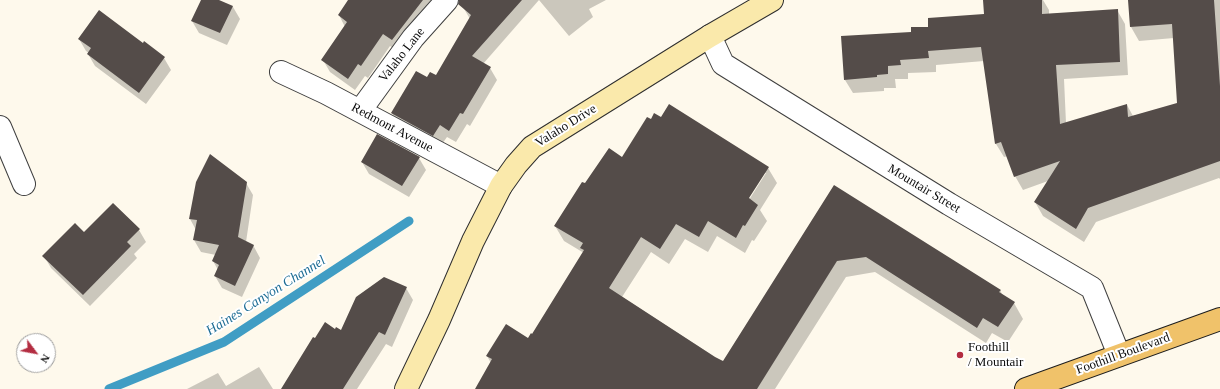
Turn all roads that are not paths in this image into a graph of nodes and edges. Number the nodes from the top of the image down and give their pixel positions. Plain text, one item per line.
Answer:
1 (447, 0) edge
2 (772, 0) edge
3 (710, 36) junction
4 (281, 72) dead end
5 (360, 111) junction
6 (0, 127) edge
7 (24, 184) dead end
8 (502, 186) junction
9 (1220, 319) edge
10 (1119, 355) junction
11 (406, 389) edge
12 (1026, 389) edge

1 - 5 street, Valaho Lane
2 - 3 street, Valaho Drive
3 - 8 street, Valaho Drive
3 - 10 street, Mountair Street
4 - 5 street, Redmont Avenue
5 - 8 street, Redmont Avenue
6 - 7 street
8 - 11 street, Valaho Drive
9 - 10 main road, Foothill Boulevard
10 - 12 main road, Foothill Boulevard

